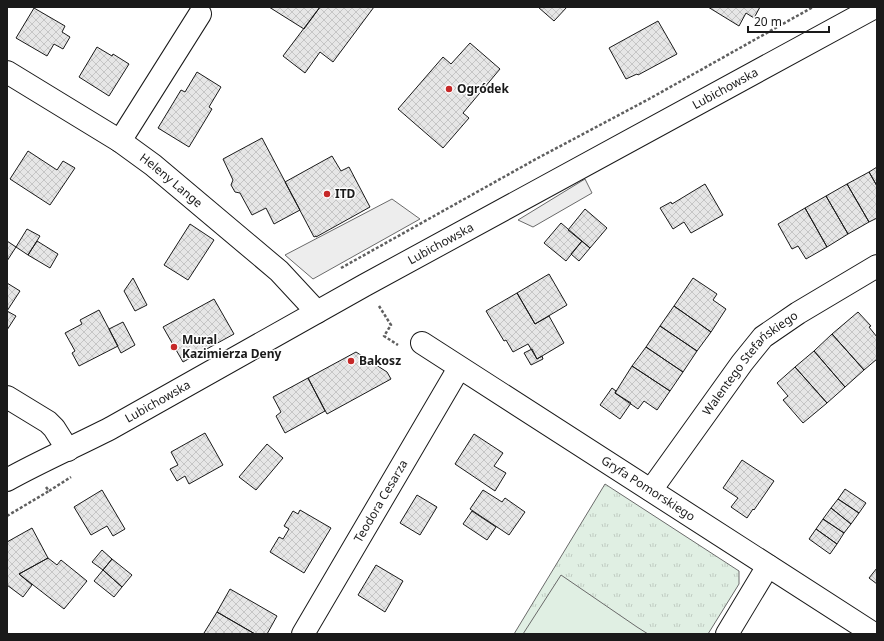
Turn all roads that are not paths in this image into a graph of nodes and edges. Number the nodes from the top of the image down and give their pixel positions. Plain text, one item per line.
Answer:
1 (875, 7) edge
2 (200, 14) dead end
3 (7, 72) edge
4 (120, 141) junction
5 (877, 266) edge
6 (317, 312) junction
7 (422, 343) dead end
8 (460, 368) junction
9 (7, 397) edge
10 (68, 450) junction
11 (7, 480) edge
12 (651, 490) junction
13 (768, 566) junction
14 (303, 634) edge
15 (727, 634) edge
16 (874, 634) edge

1 - 6 street, Lubichowska
2 - 4 street
3 - 4 street, Heleny Lange
4 - 6 street, Heleny Lange
5 - 12 street, Walentego Stefańskiego
6 - 10 street, Lubichowska
7 - 8 street, Gryfa Pomorskiego
8 - 12 street, Gryfa Pomorskiego
8 - 14 street, Teodora Cesarza
9 - 10 street
10 - 11 street, Lubichowska
12 - 13 street, Gryfa Pomorskiego
13 - 15 street
13 - 16 street, Gryfa Pomorskiego

